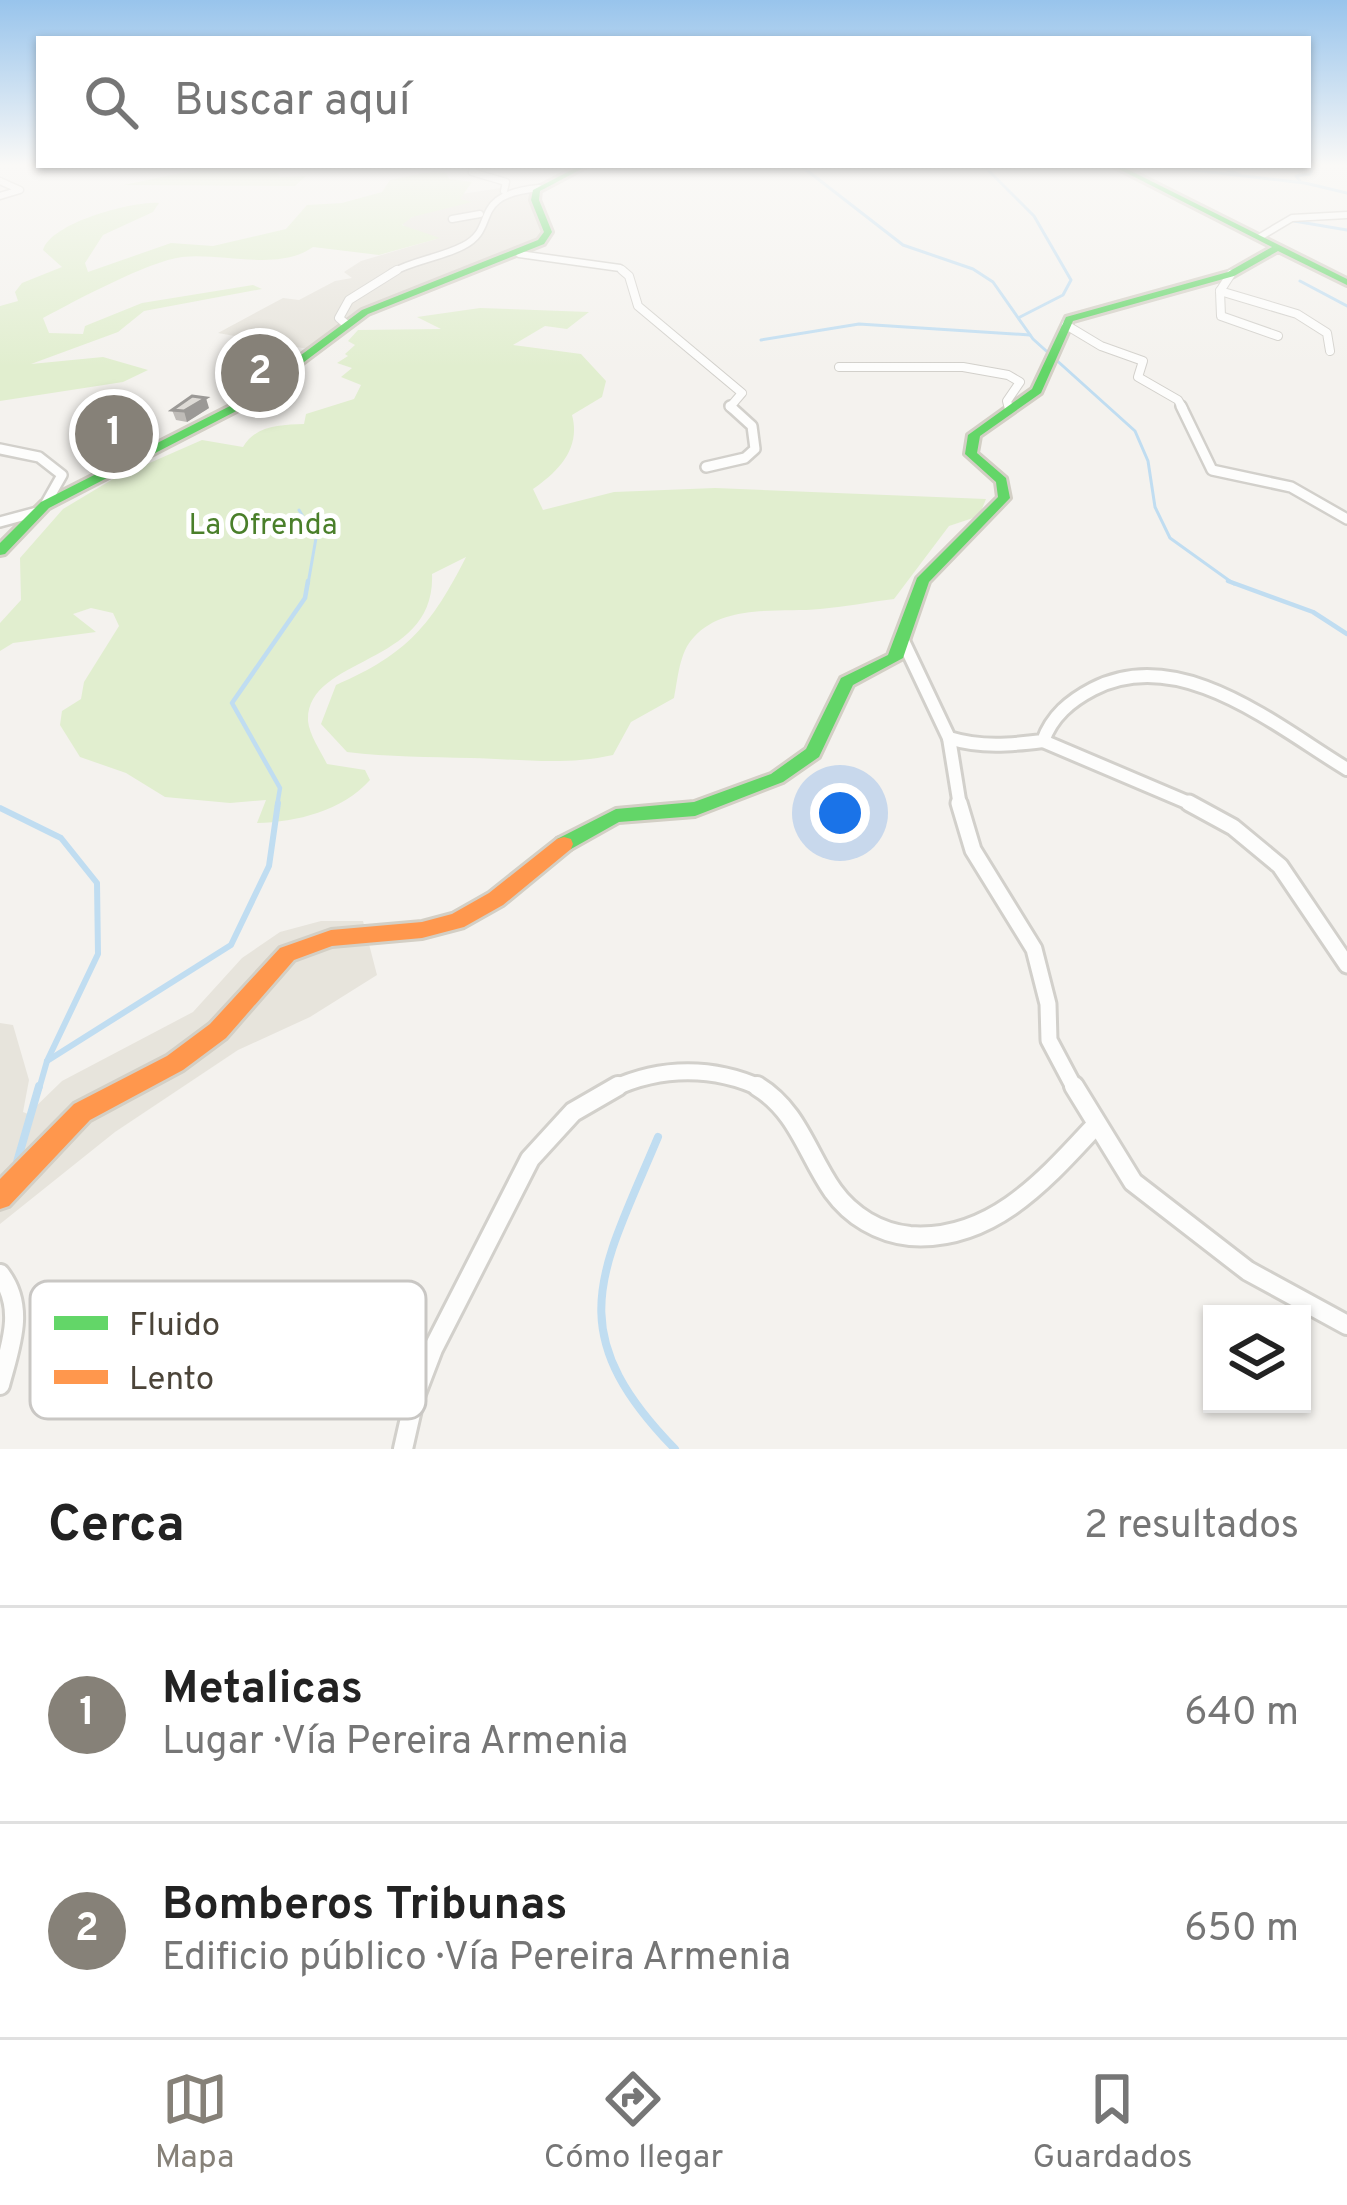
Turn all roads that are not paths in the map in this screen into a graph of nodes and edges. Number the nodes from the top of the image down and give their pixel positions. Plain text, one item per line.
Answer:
1 (478, 232) edge
2 (547, 232) edge
3 (1251, 232) edge
4 (1268, 232) edge
5 (1260, 236) junction
6 (1278, 247) junction
7 (519, 254) junction
8 (1232, 274) junction
9 (1347, 282) edge
10 (1220, 291) junction
11 (346, 324) junction
12 (1066, 325) junction
13 (1278, 335) dead end
14 (1330, 351) dead end
15 (839, 367) dead end
16 (1009, 409) junction
17 (0, 448) edge
18 (706, 467) dead end
19 (41, 508) junction
20 (1347, 519) edge
21 (0, 522) edge
22 (0, 551) edge
23 (904, 643) junction
24 (949, 738) junction
25 (1043, 741) junction
26 (1347, 769) edge
27 (1347, 965) edge
28 (1095, 1126) junction
29 (0, 1197) edge
30 (0, 1274) edge
31 (1347, 1325) edge
32 (426, 1358) edge
33 (0, 1385) edge
34 (411, 1419) edge
35 (403, 1449) edge

1 - 11 street
2 - 7 main road
3 - 5 main road
4 - 5 street
5 - 6 main road
6 - 8 main road
6 - 9 main road
7 - 11 main road
7 - 18 street
8 - 10 street
8 - 12 main road
10 - 13 street
10 - 14 street
11 - 19 main road
12 - 16 main road
12 - 20 street
15 - 16 street
16 - 23 main road
17 - 19 street
19 - 21 street
19 - 22 main road
23 - 24 street
23 - 29 main road
24 - 25 street
24 - 28 street
25 - 26 street
25 - 27 street
28 - 31 street
28 - 32 street
30 - 33 street
34 - 35 street

